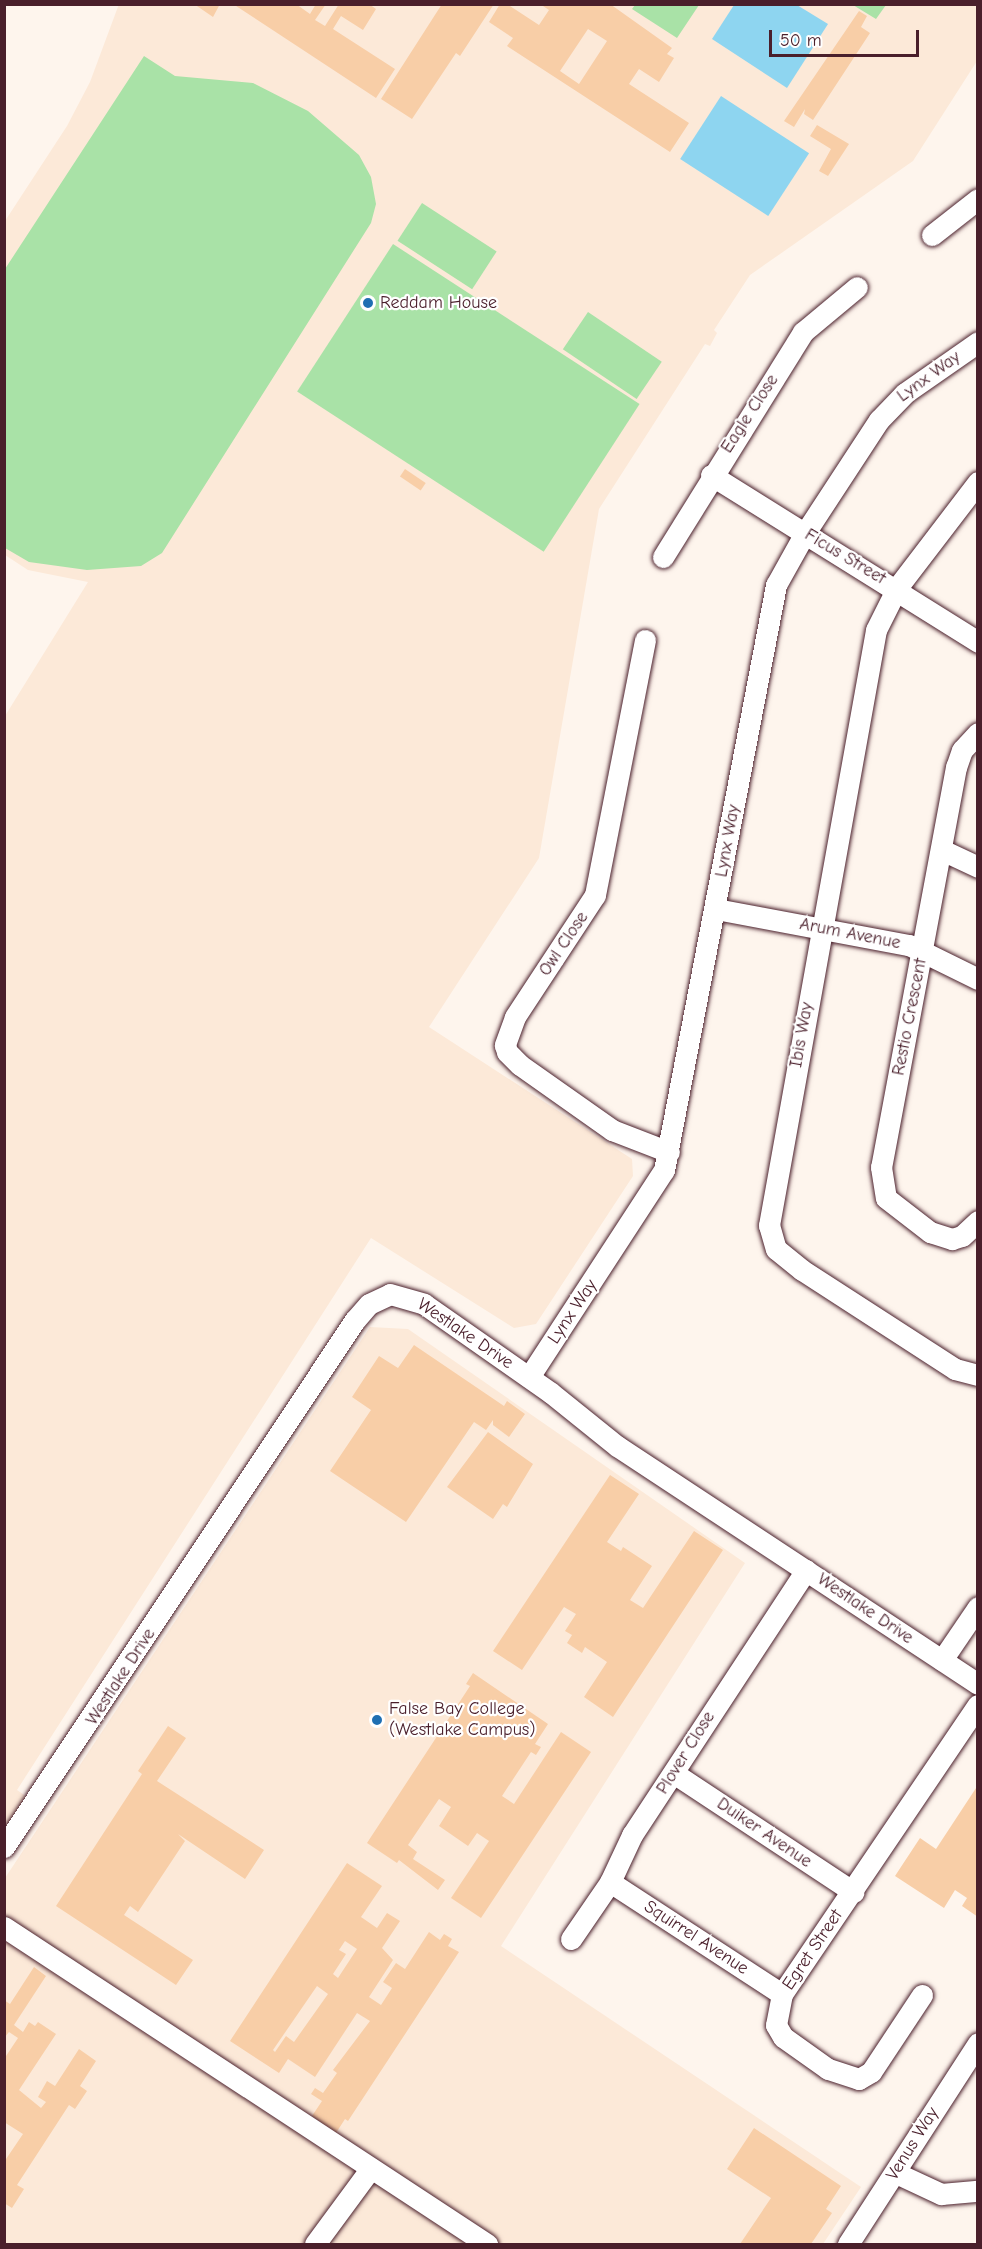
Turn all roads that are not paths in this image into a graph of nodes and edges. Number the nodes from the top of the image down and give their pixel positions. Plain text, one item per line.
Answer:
1 (978, 200) edge
2 (932, 235) dead end
3 (857, 287) dead end
4 (978, 342) edge
5 (711, 475) junction
6 (978, 482) edge
7 (805, 532) junction
8 (663, 557) dead end
9 (897, 588) junction
10 (645, 640) dead end
11 (978, 642) edge
12 (978, 733) edge
13 (942, 850) junction
14 (978, 867) edge
15 (716, 909) junction
16 (824, 929) junction
17 (924, 950) junction
18 (978, 979) edge
19 (669, 1152) junction
20 (978, 1221) edge
21 (978, 1375) edge
22 (529, 1377) junction
23 (806, 1570) junction
24 (978, 1607) edge
25 (942, 1660) junction
26 (978, 1684) edge
27 (978, 1705) edge
28 (675, 1774) junction
29 (4, 1847) edge
30 (610, 1882) junction
31 (853, 1892) junction
32 (4, 1927) edge
33 (571, 1939) dead end
34 (782, 1995) junction
35 (922, 1995) dead end
36 (978, 2043) edge
37 (371, 2168) junction
38 (896, 2173) junction
39 (978, 2191) edge
40 (315, 2244) edge
41 (487, 2244) edge
42 (848, 2244) edge

1 - 2 street
3 - 5 street, Eagle Close
4 - 7 street, Lynx Way
5 - 7 street, Ficus Street
5 - 8 street, Eagle Close
6 - 9 street, Ibis Way
7 - 9 street, Ficus Street
7 - 15 street, Lynx Way
9 - 11 street, Ficus Street
9 - 16 street, Ibis Way
10 - 19 street, Owl Close
12 - 13 street, Restio Crescent
13 - 14 street
13 - 17 street, Restio Crescent
15 - 16 street, Arum Avenue
15 - 19 street, Lynx Way
16 - 17 street, Arum Avenue
16 - 21 street, Ibis Way
17 - 18 street, Arum Avenue
17 - 20 street, Restio Crescent
19 - 22 street, Lynx Way
22 - 23 street, Westlake Drive
22 - 29 street, Westlake Drive
23 - 25 street, Westlake Drive
23 - 28 street, Plover Close
24 - 25 street
25 - 26 street, Westlake Drive
27 - 31 street, Egret Street
28 - 30 street, Plover Close
28 - 31 street, Duiker Avenue
30 - 33 street, Plover Close
30 - 34 street, Squirrel Avenue
31 - 34 street, Egret Street
32 - 37 street
34 - 35 street, Egret Street
36 - 38 street, Venus Way
37 - 40 street
37 - 41 street
38 - 39 street
38 - 42 street, Venus Way

